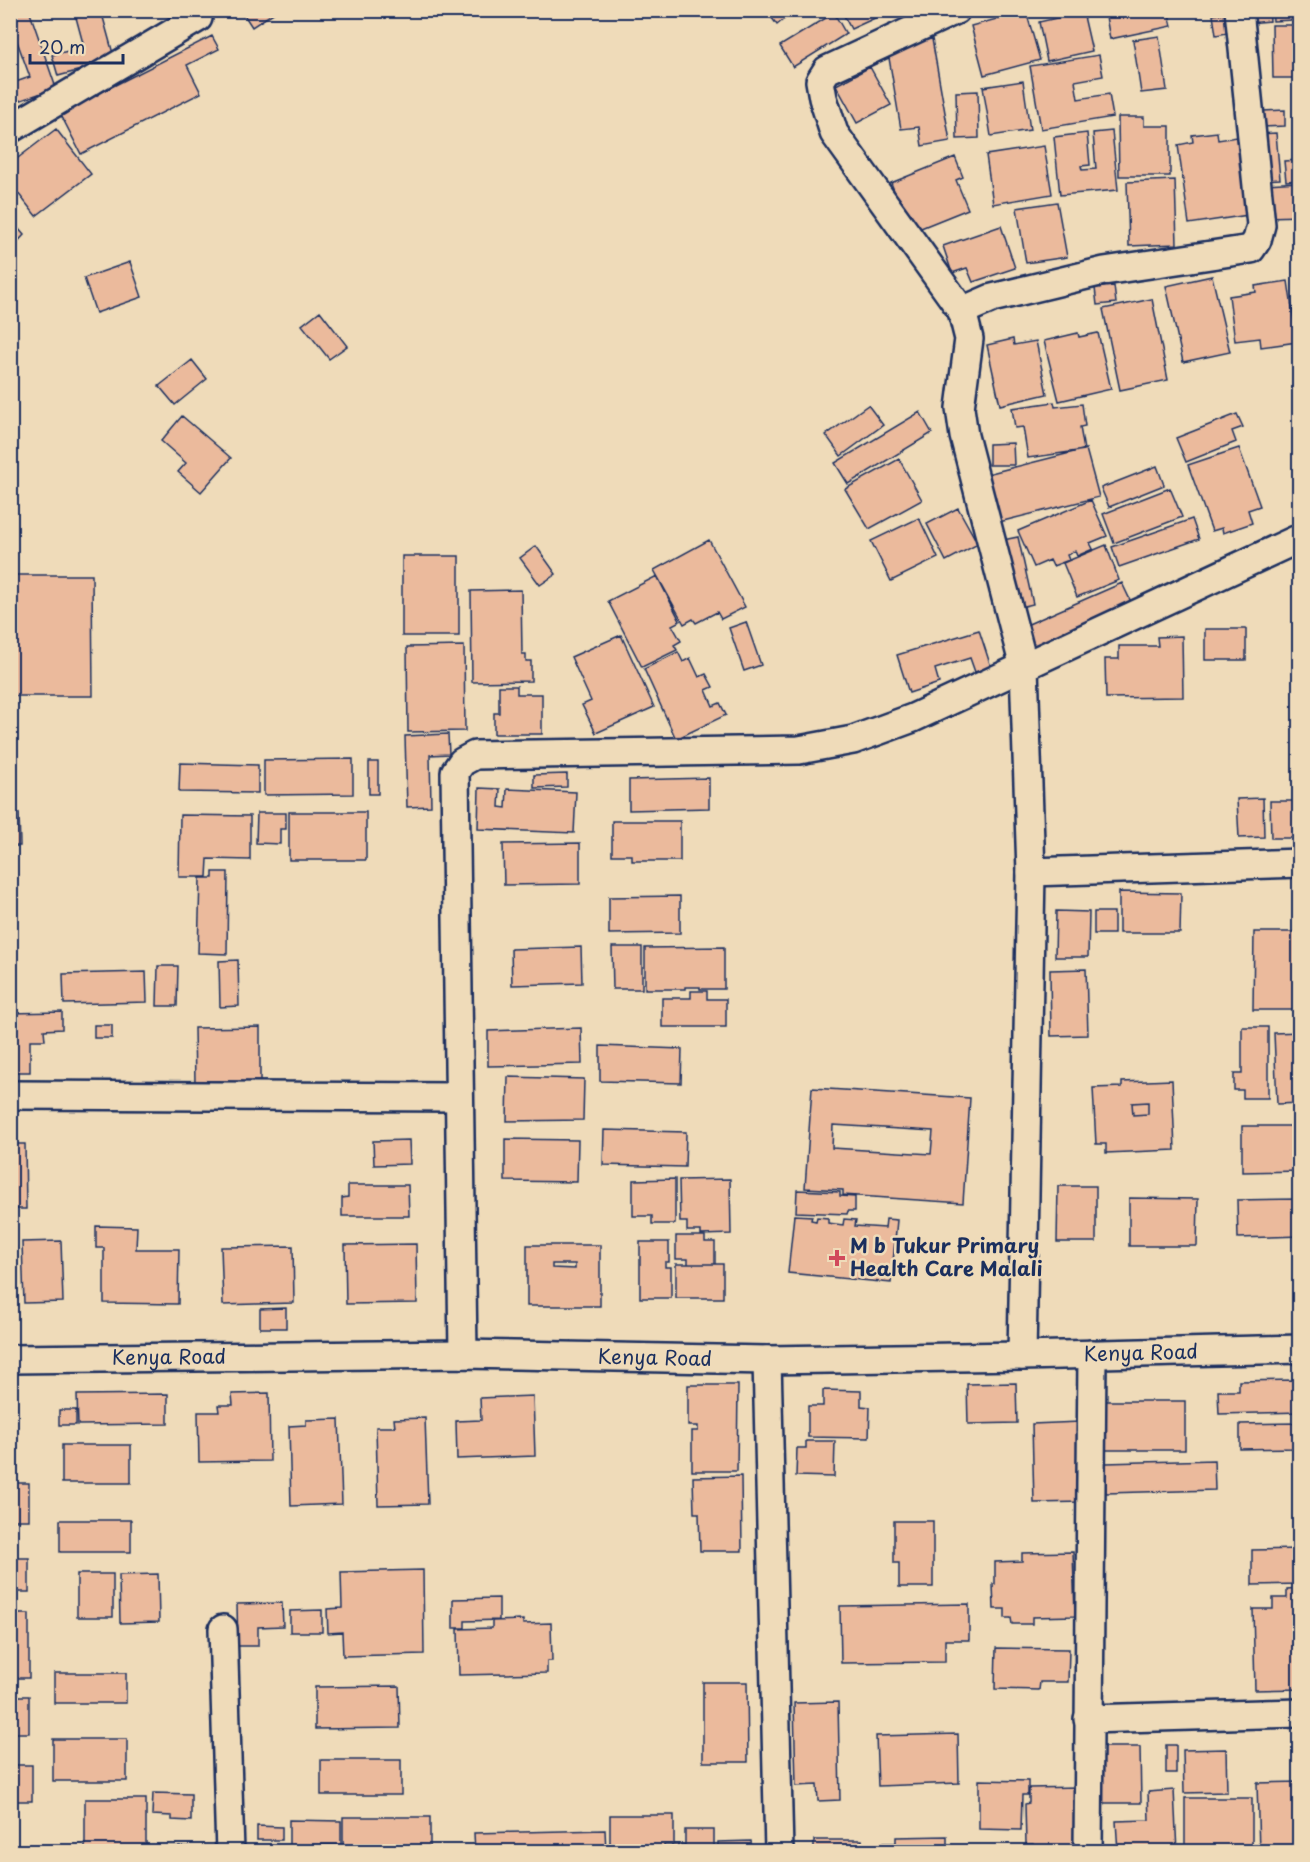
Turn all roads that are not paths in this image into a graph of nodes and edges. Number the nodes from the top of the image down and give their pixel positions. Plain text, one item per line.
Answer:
1 (956, 10) edge
2 (1239, 10) edge
3 (198, 18) dead end
4 (10, 129) edge
5 (962, 311) junction
6 (1299, 538) edge
7 (1024, 667) junction
8 (1299, 863) edge
9 (1031, 872) junction
10 (10, 1095) edge
11 (459, 1097) junction
12 (1299, 1349) edge
13 (463, 1354) junction
14 (1092, 1354) junction
15 (1022, 1356) junction
16 (10, 1359) edge
17 (766, 1360) junction
18 (223, 1629) dead end
19 (1299, 1713) edge
20 (1088, 1719) junction
21 (230, 1851) edge
22 (779, 1851) edge
23 (1088, 1851) edge

1 - 5 street
2 - 5 street
3 - 4 street
5 - 7 street
6 - 7 street
7 - 9 street
7 - 11 street
8 - 9 street
9 - 15 street
10 - 11 street
11 - 13 street
12 - 14 street, Kenya Road
13 - 16 street, Kenya Road
13 - 17 street, Kenya Road
14 - 15 street, Kenya Road
14 - 20 street
15 - 17 street, Kenya Road
17 - 22 street
18 - 21 street
19 - 20 street
20 - 23 street

